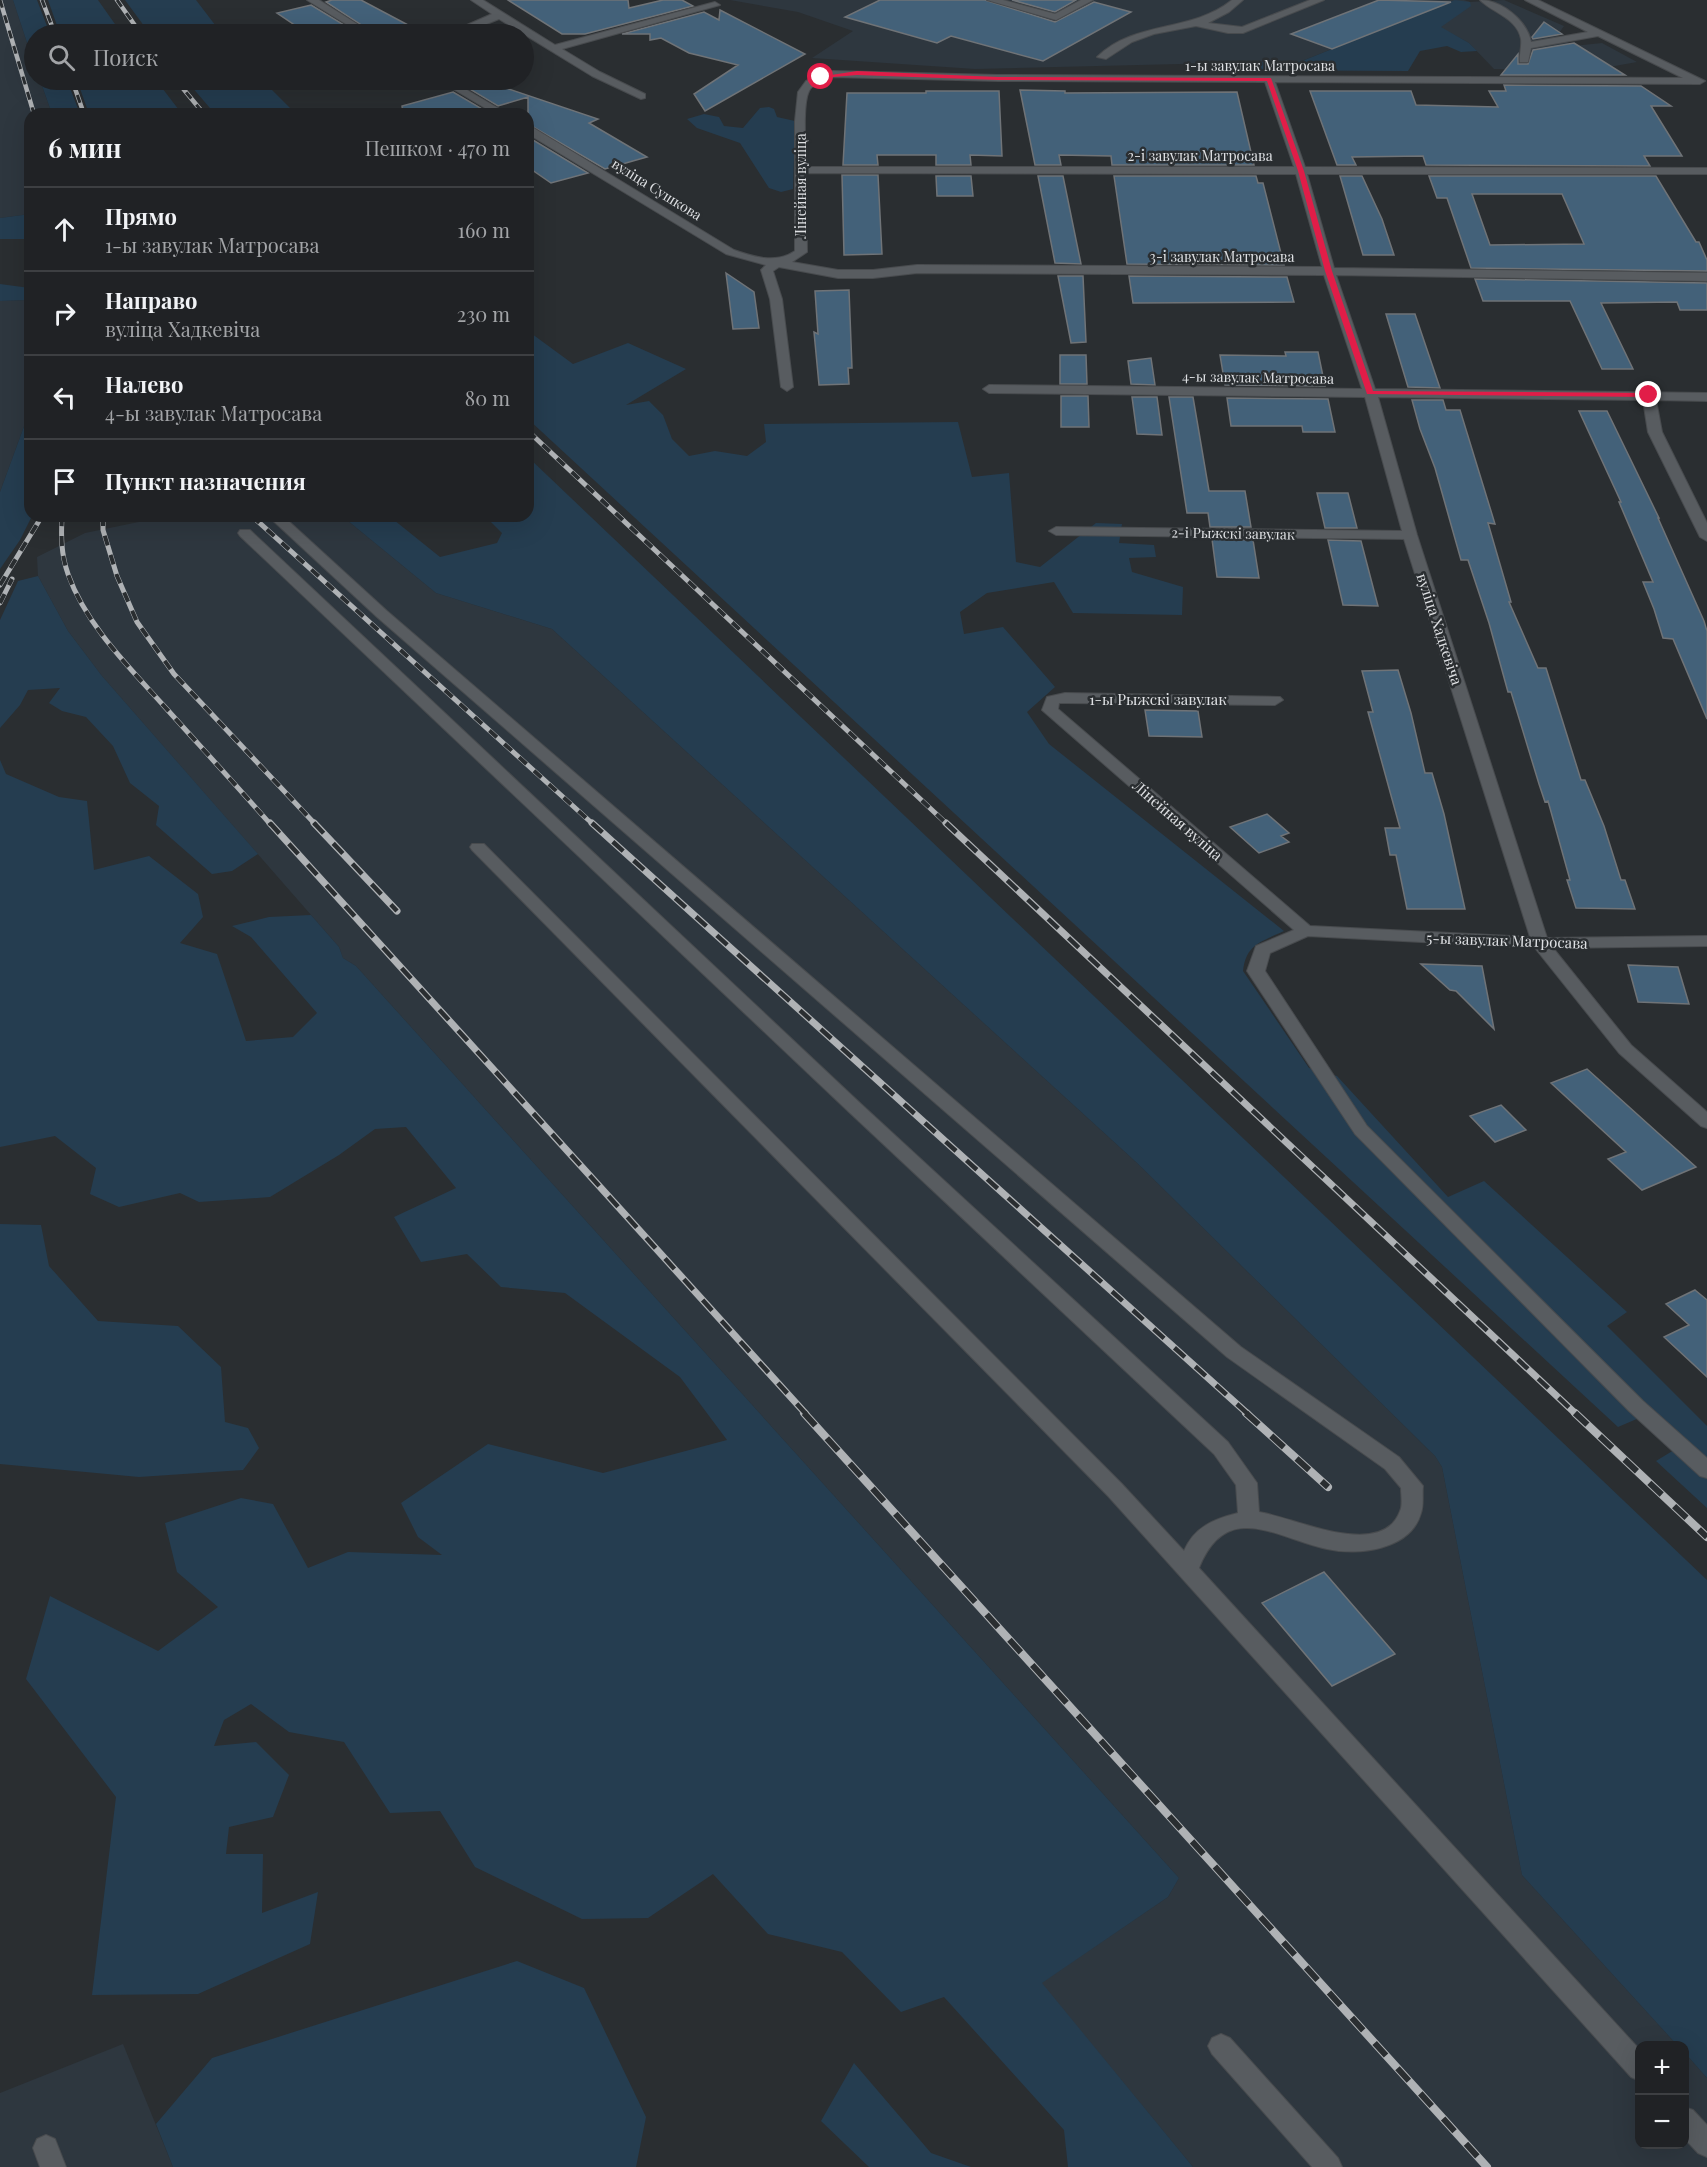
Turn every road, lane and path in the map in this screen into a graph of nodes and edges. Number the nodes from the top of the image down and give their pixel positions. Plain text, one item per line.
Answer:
1 (312, 0) edge
2 (476, 0) edge
3 (992, 0) edge
4 (1088, 0) edge
5 (1238, 0) edge
6 (1319, 0) edge
7 (1485, 0) edge
8 (1530, 0) edge
9 (715, 5) dead end
10 (499, 15) junction
11 (352, 24) edge
12 (478, 24) edge
13 (514, 24) edge
14 (1200, 24) junction
15 (1600, 33) junction
16 (534, 36) edge
17 (1529, 45) junction
18 (554, 48) junction
19 (1102, 57) dead end
20 (1524, 60) dead end
21 (821, 77) joint
22 (1269, 80) junction
23 (1703, 84) edge
24 (461, 90) edge
25 (641, 96) dead end
26 (492, 108) edge
27 (534, 133) edge
28 (802, 170) junction
29 (1301, 171) junction
30 (1707, 171) edge
31 (775, 262) junction
32 (1329, 271) junction
33 (1707, 277) edge
34 (787, 387) dead end
35 (989, 389) dead end
36 (1370, 393) junction
37 (1649, 395) junction
38 (1707, 397) edge
39 (282, 522) edge
40 (1056, 531) dead end
41 (245, 533) dead end
42 (1410, 535) junction
43 (1707, 537) edge
44 (1275, 700) dead end
45 (1050, 710) joint
46 (478, 847) dead end
47 (1306, 931) junction
48 (1707, 941) edge
49 (1540, 943) junction
50 (1707, 1122) edge
51 (1707, 1470) edge
52 (1249, 1519) junction
53 (1187, 1570) junction
54 (1221, 2046) dead end
55 (1635, 2063) edge
56 (1689, 2124) edge
57 (1707, 2144) edge
58 (1329, 2167) edge

1 - 11 street
2 - 10 street
3 - 4 street
5 - 14 street
6 - 14 street
7 - 17 street
8 - 15 street
9 - 18 street
10 - 12 street
10 - 13 street
14 - 19 street
15 - 17 street
15 - 23 street
16 - 18 street
17 - 20 street
18 - 25 street
21 - 22 street, 1-ы завулак Матросава
21 - 28 street, Лінейная вуліца
22 - 23 street, 1-ы завулак Матросава
22 - 29 street, вуліца Хадкевіча
24 - 26 street
27 - 31 street, вуліца Сушкова
28 - 29 street, 2-і завулак Матросава
28 - 31 street, Лінейная вуліца
29 - 30 street, 2-і завулак Матросава
29 - 32 street, вуліца Хадкевіча
31 - 32 street, 3-і завулак Матросава
31 - 34 street
32 - 33 street, 3-і завулак Матросава
32 - 36 street, вуліца Хадкевіча
35 - 36 street, 4-ы завулак Матросава
36 - 37 street, 4-ы завулак Матросава
36 - 42 street, вуліца Хадкевіча
37 - 38 street, 4-ы завулак Матросава
37 - 43 street
39 - 52 street
40 - 42 street, 2-і Рыжскі завулак
41 - 52 street
42 - 49 street, вуліца Хадкевіча
44 - 45 street, 1-ы Рыжскі завулак
45 - 47 street, Лінейная вуліца
46 - 53 street
47 - 49 street, 5-ы завулак Матросава
47 - 51 street
48 - 49 street, 5-ы завулак Матросава
49 - 50 street, вуліца Хадкевіча
52 - 53 street
53 - 55 street
54 - 58 street
56 - 57 street

